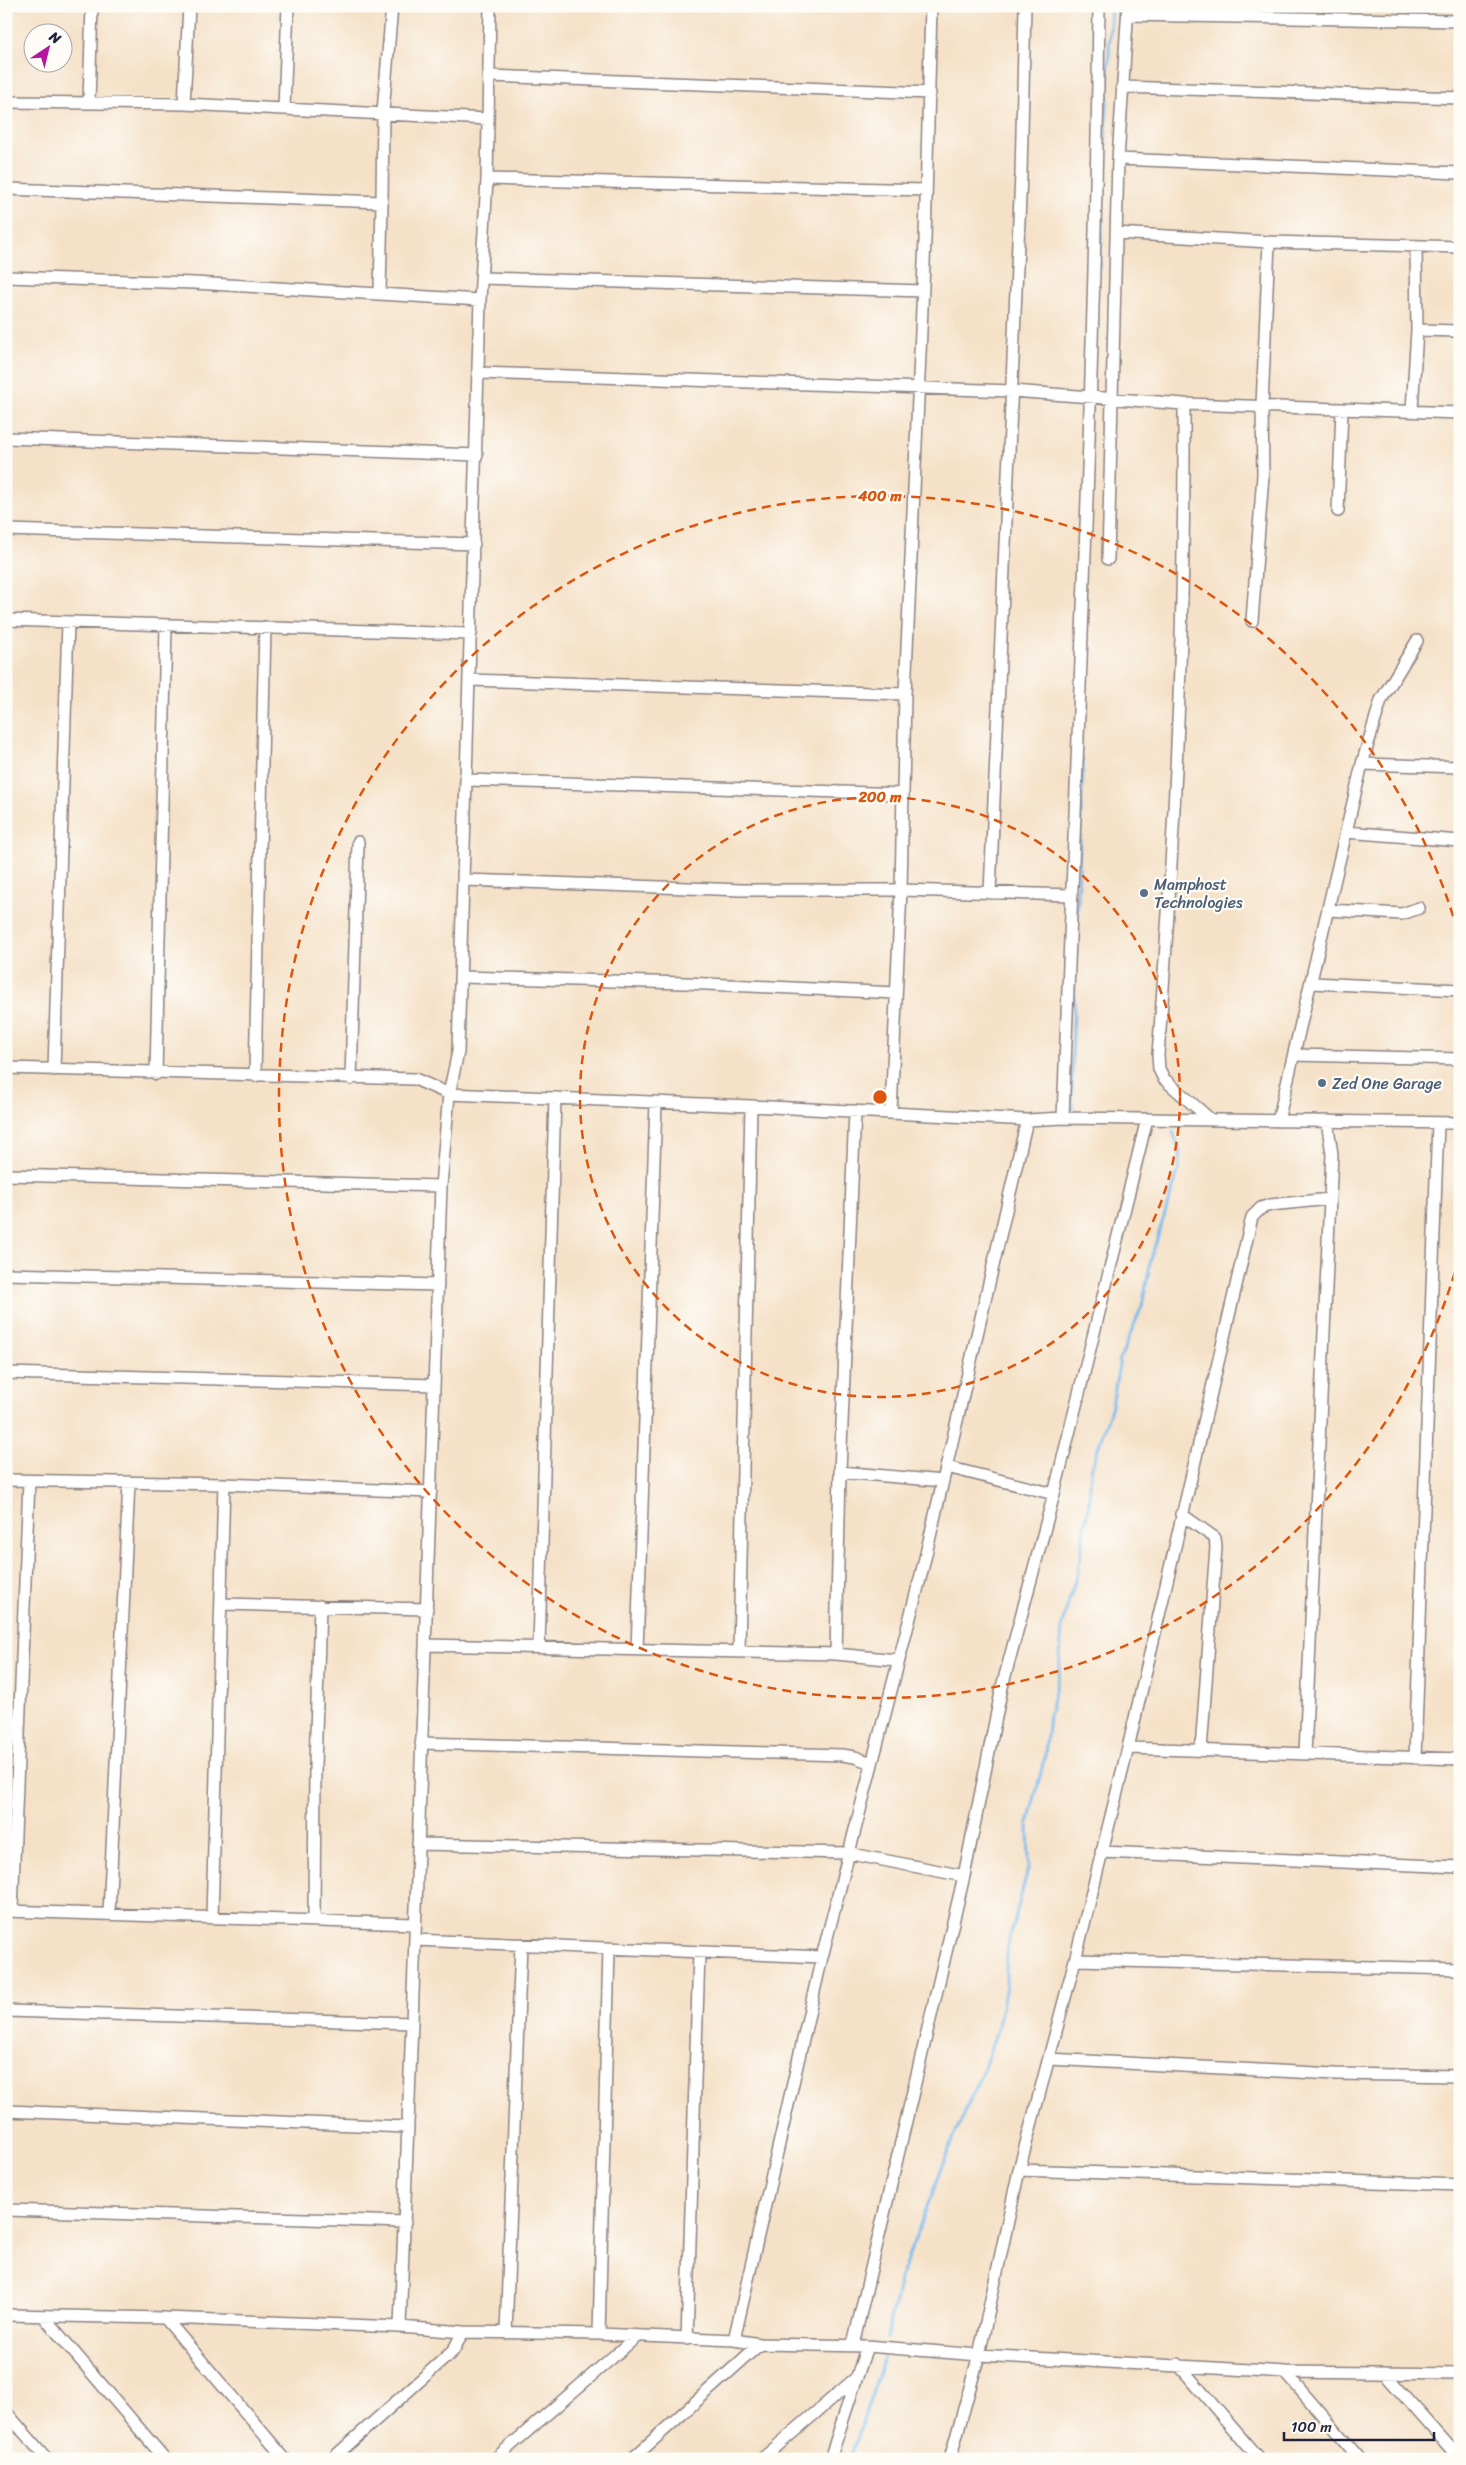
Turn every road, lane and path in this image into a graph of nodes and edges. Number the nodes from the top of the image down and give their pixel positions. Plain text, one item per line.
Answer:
1 (92, 6) edge
2 (189, 6) edge
3 (288, 6) edge
4 (392, 6) edge
5 (490, 6) edge
6 (931, 6) edge
7 (1025, 6) edge
8 (1099, 6) edge
9 (1128, 11) edge
10 (1460, 21) edge
11 (488, 76) junction
12 (1122, 87) junction
13 (930, 93) junction
14 (1460, 98) edge
15 (6, 102) edge
16 (88, 102) junction
17 (184, 104) junction
18 (284, 108) junction
19 (383, 112) junction
20 (488, 119) junction
21 (1118, 159) junction
22 (1460, 173) edge
23 (487, 179) junction
24 (6, 189) edge
25 (926, 190) junction
26 (382, 202) junction
27 (1116, 233) junction
28 (1269, 242) junction
29 (1416, 247) junction
30 (1460, 247) edge
31 (6, 278) edge
32 (481, 278) junction
33 (923, 291) junction
34 (380, 293) junction
35 (480, 300) junction
36 (1417, 330) junction
37 (1460, 331) edge
38 (480, 373) junction
39 (918, 389) junction
40 (1012, 391) junction
41 (1091, 397) junction
42 (1112, 398) junction
43 (1184, 404) junction
44 (1262, 407) junction
45 (1342, 410) junction
46 (1412, 410) junction
47 (1460, 413) edge
48 (6, 438) edge
49 (477, 455) junction
50 (1338, 511) dead end
51 (6, 530) edge
52 (474, 544) junction
53 (1108, 558) dead end
54 (6, 620) edge
55 (1252, 621) dead end
56 (68, 622) junction
57 (166, 625) junction
58 (265, 627) junction
59 (471, 634) junction
60 (1417, 640) dead end
61 (469, 680) junction
62 (905, 694) junction
63 (1362, 764) junction
64 (1460, 768) edge
65 (467, 780) junction
66 (903, 794) junction
67 (1346, 832) junction
68 (1460, 840) edge
69 (358, 842) dead end
70 (464, 880) junction
71 (901, 890) junction
72 (990, 893) junction
73 (1072, 895) junction
74 (1419, 908) dead end
75 (1328, 910) junction
76 (460, 977) junction
77 (1312, 983) junction
78 (1460, 990) edge
79 (896, 993) junction
80 (1294, 1055) junction
81 (1460, 1058) edge
82 (6, 1068) edge
83 (54, 1070) junction
84 (156, 1074) junction
85 (255, 1076) junction
86 (351, 1079) junction
87 (449, 1094) junction
88 (555, 1098) junction
89 (656, 1103) junction
90 (751, 1106) junction
91 (855, 1112) junction
92 (891, 1112) junction
93 (1063, 1118) junction
94 (1027, 1120) junction
95 (1148, 1120) junction
96 (1211, 1120) junction
97 (1278, 1120) junction
98 (1327, 1121) junction
99 (1438, 1122) junction
100 (1460, 1123) edge
101 (6, 1175) edge
102 (441, 1186) junction
103 (1330, 1199) junction
104 (6, 1274) edge
105 (438, 1285) junction
106 (6, 1373) edge
107 (434, 1385) junction
108 (947, 1467) junction
109 (840, 1472) junction
110 (6, 1480) edge
111 (29, 1480) junction
112 (944, 1481) junction
113 (129, 1482) junction
114 (224, 1484) junction
115 (431, 1492) junction
116 (1054, 1494) junction
117 (1181, 1514) junction
118 (222, 1604) junction
119 (320, 1606) junction
120 (427, 1609) junction
121 (425, 1645) junction
122 (539, 1646) junction
123 (637, 1650) junction
124 (739, 1651) junction
125 (836, 1654) junction
126 (897, 1660) junction
127 (421, 1743) junction
128 (1128, 1748) junction
129 (1201, 1750) junction
130 (1305, 1754) junction
131 (1415, 1758) junction
132 (1460, 1759) edge
133 (871, 1763) junction
134 (418, 1844) junction
135 (1101, 1852) junction
136 (847, 1853) junction
137 (1460, 1867) edge
138 (964, 1876) junction
139 (9, 1911) edge
140 (109, 1914) junction
141 (212, 1918) junction
142 (314, 1921) junction
143 (415, 1924) junction
144 (415, 1940) junction
145 (520, 1944) junction
146 (609, 1949) junction
147 (699, 1953) junction
148 (822, 1957) junction
149 (1076, 1960) junction
150 (1460, 1969) edge
151 (6, 2011) edge
152 (412, 2023) junction
153 (1049, 2059) junction
154 (1460, 2076) edge
155 (6, 2111) edge
156 (407, 2127) junction
157 (1019, 2170) junction
158 (1460, 2185) edge
159 (6, 2210) edge
160 (405, 2222) junction
161 (6, 2315) edge
162 (44, 2317) junction
163 (165, 2318) junction
164 (400, 2327) junction
165 (462, 2332) junction
166 (506, 2333) junction
167 (599, 2334) junction
168 (636, 2337) junction
169 (686, 2339) junction
170 (734, 2340) junction
171 (760, 2344) junction
172 (853, 2345) junction
173 (867, 2346) junction
174 (979, 2355) junction
175 (1178, 2364) junction
176 (1285, 2372) junction
177 (1385, 2374) junction
178 (1460, 2374) edge
179 (857, 2377) junction
180 (832, 2398) junction
181 (850, 2399) junction
182 (6, 2412) edge
183 (47, 2459) edge
184 (165, 2459) edge
185 (285, 2459) edge
186 (332, 2459) edge
187 (495, 2459) edge
188 (632, 2459) edge
189 (762, 2459) edge
190 (830, 2459) edge
191 (950, 2459) edge
192 (1259, 2459) edge
193 (1360, 2459) edge
194 (1460, 2459) edge

1 - 16 street
2 - 17 street
3 - 18 street
4 - 19 street
5 - 11 street
6 - 13 street
7 - 40 street
8 - 41 street
9 - 10 street
9 - 12 street
11 - 13 street
11 - 20 street
12 - 14 street
12 - 21 street
13 - 25 street
15 - 16 street
16 - 17 street
17 - 18 street
18 - 19 street
19 - 20 street
19 - 26 street
20 - 23 street
21 - 22 street
21 - 27 street
23 - 25 street
23 - 32 street
24 - 26 street
25 - 33 street
26 - 34 street
27 - 28 street
27 - 42 street
28 - 29 street
28 - 44 street
29 - 30 street
29 - 36 street
31 - 34 street
32 - 33 street
32 - 35 street
33 - 39 street
34 - 35 street
35 - 38 street
36 - 37 street
36 - 46 street
38 - 39 street
38 - 49 street
39 - 40 street
39 - 62 street
40 - 41 street
40 - 72 street
41 - 42 street
41 - 73 street
42 - 43 street
42 - 53 street
43 - 44 street
43 - 96 street
44 - 45 street
44 - 55 street
45 - 46 street
45 - 50 street
46 - 47 street
48 - 49 street
49 - 52 street
51 - 52 street
52 - 59 street
54 - 56 street
56 - 57 street
56 - 83 street
57 - 58 street
57 - 84 street
58 - 59 street
58 - 85 street
59 - 61 street
60 - 63 street
61 - 62 street
61 - 65 street
62 - 66 street
63 - 64 street
63 - 67 street
65 - 66 street
65 - 70 street
66 - 71 street
67 - 68 street
67 - 75 street
69 - 86 street
70 - 71 street
70 - 76 street
71 - 72 street
71 - 79 street
72 - 73 street
73 - 93 street
74 - 75 street
75 - 77 street
76 - 79 street
76 - 87 street
77 - 78 street
77 - 80 street
79 - 92 street
80 - 81 street
80 - 97 street
82 - 83 street
83 - 84 street
84 - 85 street
85 - 86 street
86 - 87 street
87 - 88 street
87 - 102 street
88 - 89 street
88 - 122 street
89 - 90 street
89 - 123 street
90 - 91 street
90 - 124 street
91 - 92 street
91 - 109 street
92 - 94 street
93 - 94 street
93 - 95 street
94 - 108 street
95 - 96 street
95 - 116 street
96 - 97 street
97 - 98 street
98 - 99 street
98 - 103 street
99 - 100 street
99 - 131 street
101 - 102 street
102 - 105 street
103 - 117 street
103 - 130 street
104 - 105 street
105 - 107 street
106 - 107 street
107 - 115 street
108 - 112 street
108 - 116 street
109 - 112 street
109 - 125 street
110 - 111 street
111 - 113 street
111 - 139 street
112 - 126 street
113 - 114 street
113 - 140 street
114 - 115 street
114 - 118 street
115 - 120 street
116 - 138 street
117 - 128 street
117 - 129 street
118 - 119 street
118 - 141 street
119 - 120 street
119 - 142 street
120 - 121 street
121 - 122 street
121 - 127 street
122 - 123 street
123 - 124 street
124 - 125 street
125 - 126 street
126 - 133 street
127 - 133 street
127 - 134 street
128 - 129 street
128 - 135 street
129 - 130 street
130 - 131 street
131 - 132 street
133 - 136 street
134 - 136 street
134 - 143 street
135 - 137 street
135 - 149 street
136 - 138 street
136 - 148 street
138 - 172 street
139 - 140 street
140 - 141 street
141 - 142 street
142 - 143 street
143 - 144 street
144 - 145 street
144 - 152 street
145 - 146 street
145 - 166 street
146 - 147 street
146 - 167 street
147 - 148 street
147 - 169 street
148 - 170 street
149 - 150 street
149 - 153 street
151 - 152 street
152 - 156 street
153 - 154 street
153 - 157 street
155 - 156 street
156 - 160 street
157 - 158 street
157 - 174 street
159 - 160 street
160 - 164 street
161 - 162 street
162 - 163 street
162 - 184 street
163 - 164 street
163 - 185 street
164 - 165 street
165 - 166 street
165 - 186 street
166 - 167 street
167 - 168 street
168 - 169 street
168 - 187 street
169 - 170 street
170 - 171 street
171 - 172 street
171 - 188 street
172 - 173 street
173 - 174 street
173 - 179 street
174 - 175 street
174 - 191 street
175 - 176 street
175 - 192 street
176 - 177 street
176 - 193 street
177 - 178 street
177 - 194 street
179 - 180 street
179 - 181 street
180 - 181 street
180 - 189 street
181 - 190 street
182 - 183 street

